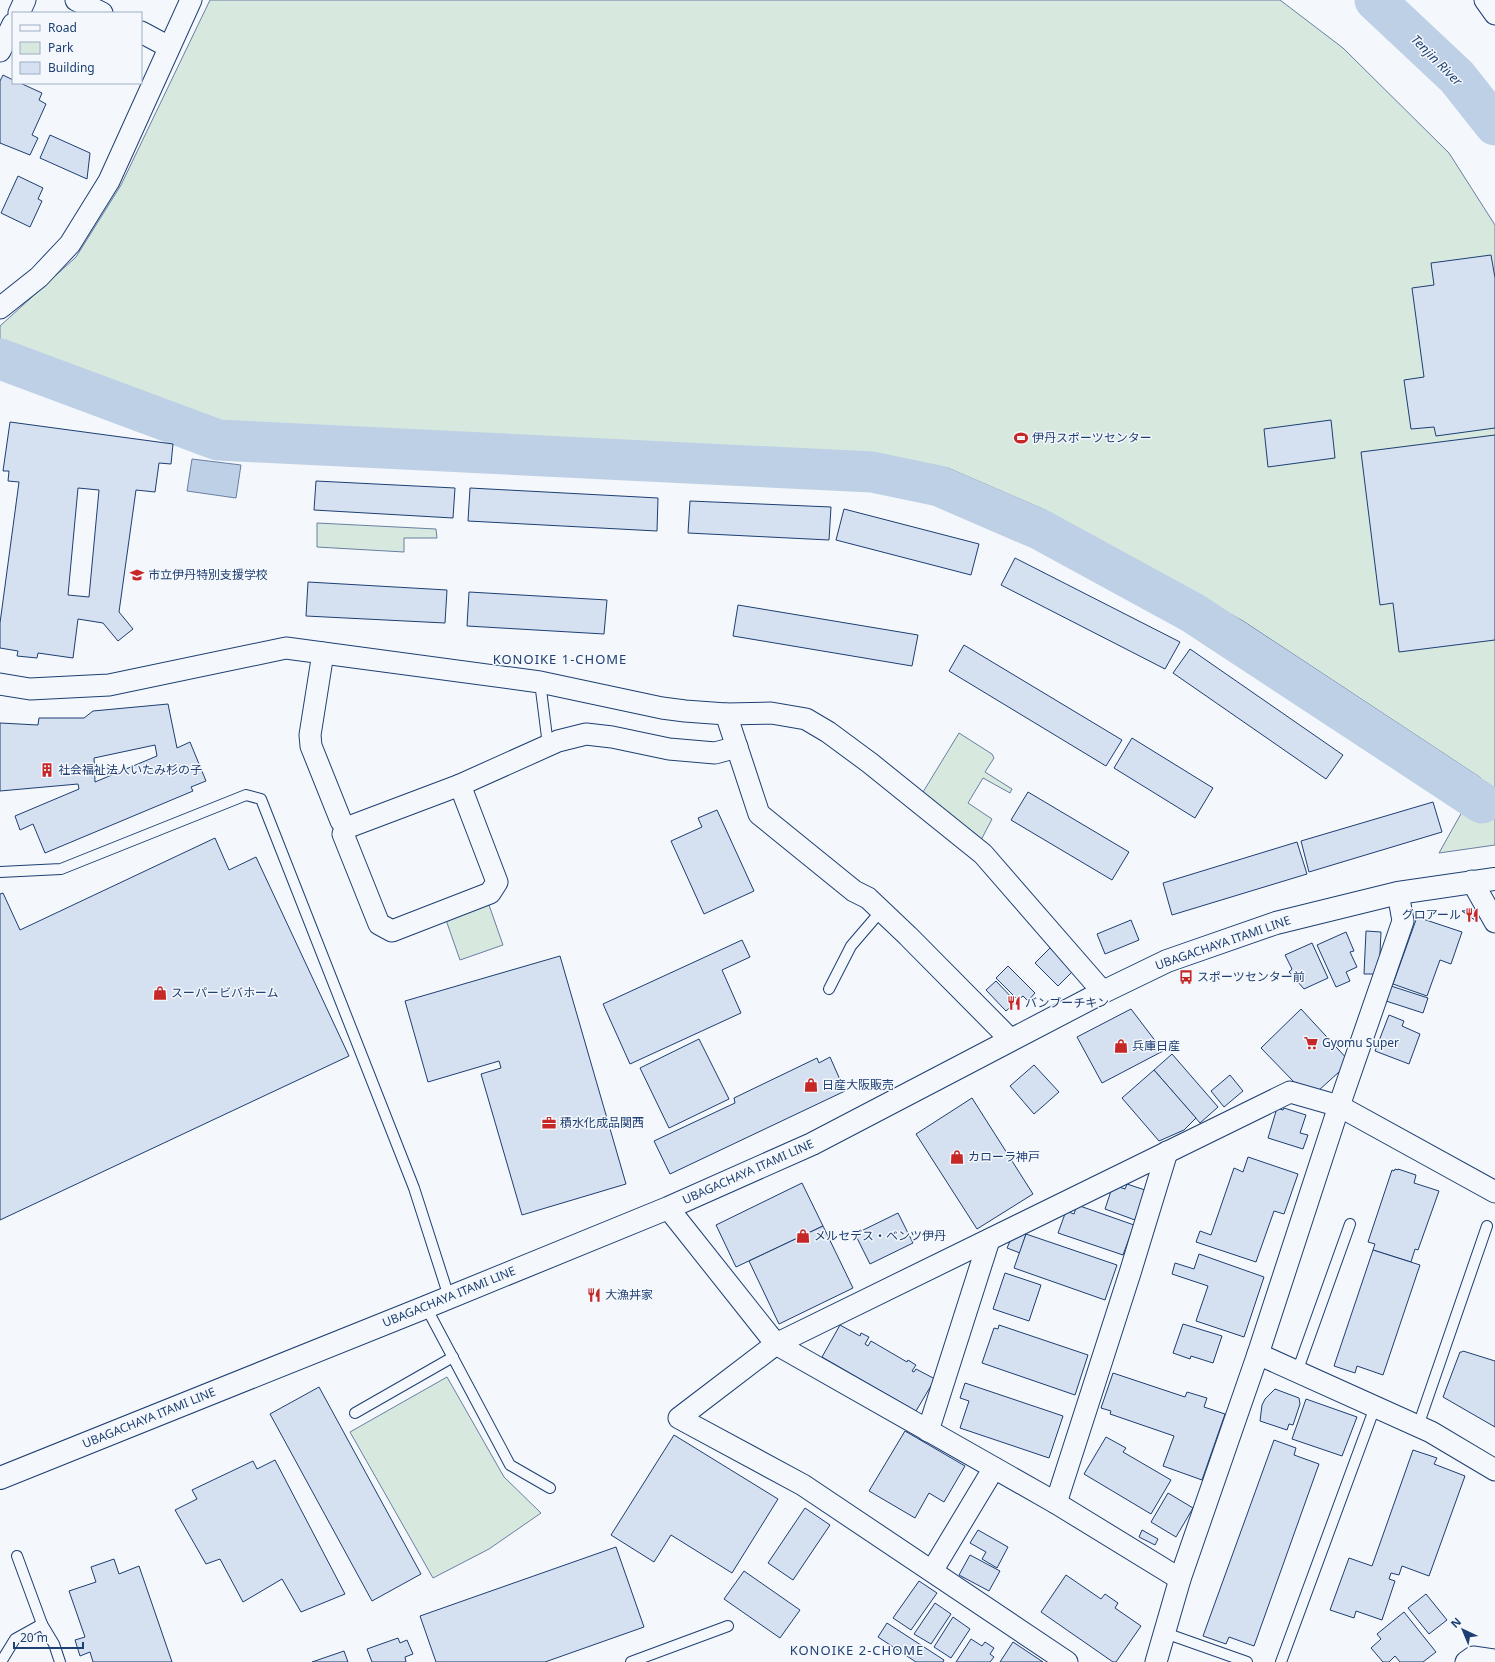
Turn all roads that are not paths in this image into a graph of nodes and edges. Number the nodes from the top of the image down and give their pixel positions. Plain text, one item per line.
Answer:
1 (25, 0) edge
2 (76, 0) edge
3 (191, 0) edge
4 (1485, 0) edge
5 (19, 12) edge
6 (100, 12) edge
7 (1495, 14) edge
8 (12, 26) edge
9 (142, 32) edge
10 (169, 46) junction
11 (0, 51) edge
12 (0, 308) edge
13 (322, 653) junction
14 (540, 682) junction
15 (0, 684) edge
16 (726, 714) junction
17 (548, 745) junction
18 (737, 748) junction
19 (460, 785) junction
20 (346, 828) junction
21 (0, 872) edge
22 (1495, 879) edge
23 (1472, 881) junction
24 (1398, 893) junction
25 (882, 911) junction
26 (1495, 922) edge
27 (829, 989) dead end
28 (1103, 992) junction
29 (1011, 1040) junction
30 (1339, 1106) junction
31 (1168, 1152) junction
32 (1495, 1192) edge
33 (668, 1208) junction
34 (1350, 1224) dead end
35 (1487, 1226) dead end
36 (989, 1240) junction
37 (449, 1297) junction
38 (426, 1307) junction
39 (776, 1344) junction
40 (1258, 1354) junction
41 (452, 1357) junction
42 (1297, 1372) junction
43 (1375, 1407) junction
44 (355, 1413) dead end
45 (1418, 1426) junction
46 (928, 1431) junction
47 (994, 1468) junction
48 (1495, 1470) edge
49 (0, 1478) edge
50 (550, 1488) dead end
51 (1056, 1503) junction
52 (17, 1556) dead end
53 (932, 1571) junction
54 (1180, 1579) junction
55 (42, 1624) junction
56 (728, 1626) dead end
57 (1165, 1633) junction
58 (1495, 1660) edge
59 (1065, 1661) edge
60 (2, 1662) edge
61 (60, 1662) edge
62 (631, 1662) edge
63 (1156, 1662) edge
64 (1247, 1662) edge
65 (1281, 1662) edge
66 (1466, 1662) edge

1 - 5 street
2 - 6 street
3 - 10 street
4 - 7 street
8 - 11 street
9 - 10 street
10 - 12 street
13 - 14 street
13 - 15 street
13 - 20 street
14 - 16 street
14 - 17 lane
16 - 18 street
16 - 28 street
17 - 18 street
17 - 19 street
18 - 25 street
19 - 20 street
19 - 20 street
21 - 37 lane
22 - 23 main road, UBAGACHAYA ITAMI LINE
23 - 24 main road, UBAGACHAYA ITAMI LINE
23 - 26 street
24 - 28 main road, UBAGACHAYA ITAMI LINE
24 - 30 street
25 - 27 lane
25 - 29 street
28 - 29 main road, UBAGACHAYA ITAMI LINE
29 - 33 main road, UBAGACHAYA ITAMI LINE
30 - 31 street
30 - 32 street
30 - 40 street
31 - 36 street
31 - 51 street
33 - 37 main road, UBAGACHAYA ITAMI LINE
33 - 39 street
34 - 42 lane
35 - 45 lane
36 - 39 street
36 - 46 street
37 - 38 main road, UBAGACHAYA ITAMI LINE
38 - 41 lane
38 - 49 main road, UBAGACHAYA ITAMI LINE
39 - 46 street
39 - 53 street
40 - 42 street
40 - 54 street
41 - 44 lane
41 - 50 lane
42 - 43 street
43 - 45 street
43 - 65 lane
45 - 48 street
46 - 47 street
47 - 51 street
47 - 53 street
51 - 54 street
52 - 55 lane
53 - 59 street
54 - 57 street
55 - 60 lane
55 - 61 lane
56 - 62 lane
57 - 63 street
57 - 64 lane
58 - 66 street

